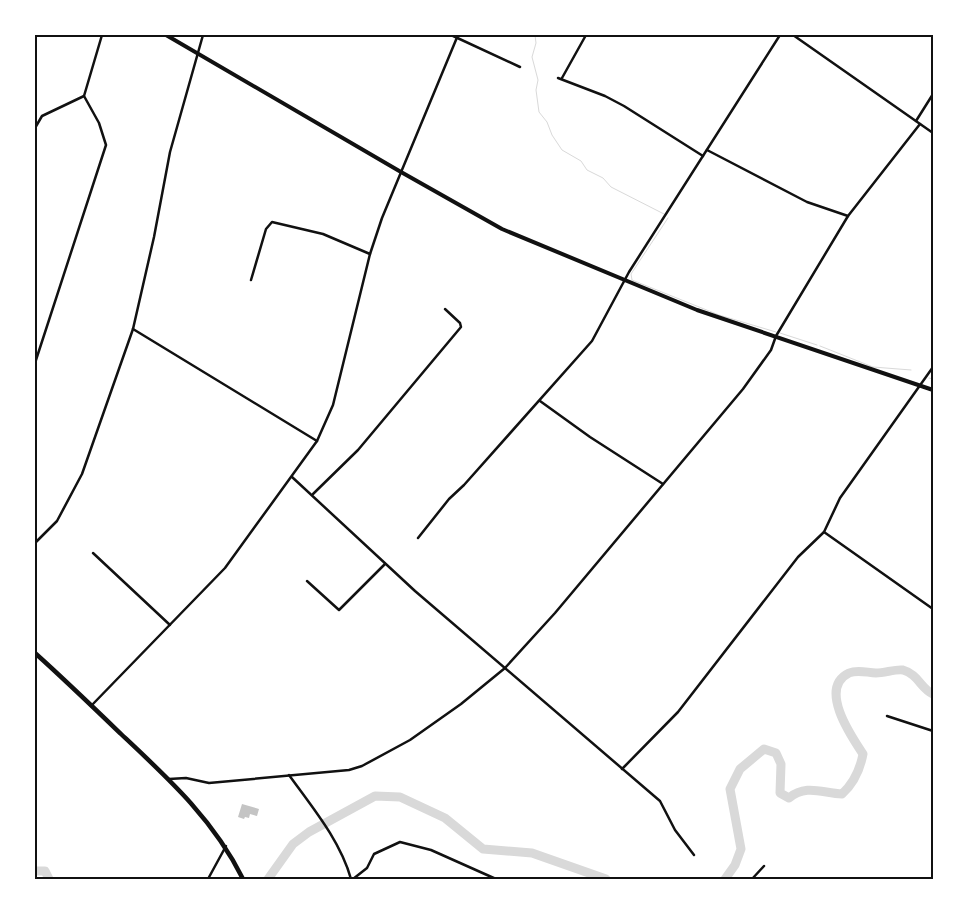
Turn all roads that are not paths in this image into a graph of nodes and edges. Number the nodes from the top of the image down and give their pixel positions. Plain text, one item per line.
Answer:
1 (102, 35) edge
2 (166, 35) edge
3 (203, 35) edge
4 (451, 35) edge
5 (586, 35) edge
6 (780, 35) edge
7 (793, 35) edge
8 (457, 36) edge
9 (198, 53) junction
10 (520, 67) dead end
11 (933, 94) edge
12 (84, 96) junction
13 (916, 121) junction
14 (920, 124) junction
15 (35, 128) edge
16 (933, 133) edge
17 (707, 150) junction
18 (704, 156) junction
19 (401, 172) junction
20 (848, 216) junction
21 (370, 254) junction
22 (251, 280) dead end
23 (625, 280) junction
24 (445, 309) dead end
25 (133, 329) junction
26 (776, 336) junction
27 (35, 363) edge
28 (933, 367) edge
29 (920, 386) junction
30 (933, 390) edge
31 (540, 401) junction
32 (317, 441) junction
33 (292, 477) junction
34 (663, 484) junction
35 (313, 494) junction
36 (824, 532) junction
37 (418, 538) dead end
38 (35, 543) edge
39 (93, 553) dead end
40 (386, 564) junction
41 (308, 581) dead end
42 (933, 609) edge
43 (170, 625) junction
44 (36, 655) edge
45 (505, 668) junction
46 (91, 706) junction
47 (887, 716) dead end
48 (933, 731) edge
49 (621, 770) junction
50 (289, 775) junction
51 (168, 778) junction
52 (226, 846) junction
53 (694, 855) dead end
54 (764, 866) dead end
55 (208, 879) edge
56 (243, 879) edge
57 (352, 879) edge
58 (496, 879) edge
59 (752, 879) edge

1 - 12 street
2 - 9 main road
3 - 9 street
4 - 8 street
5 - 18 street
6 - 17 street
7 - 13 street
8 - 10 street
8 - 19 street
9 - 19 main road
9 - 25 street
11 - 13 street
12 - 15 street
12 - 27 street
13 - 14 street
14 - 16 street
14 - 20 street
17 - 18 street
17 - 20 street
18 - 23 street
19 - 21 street
19 - 23 main road
20 - 26 street
21 - 22 street
21 - 32 street
23 - 26 main road
23 - 31 street
24 - 35 street
25 - 32 street
25 - 38 street
26 - 29 main road
26 - 34 street
28 - 29 street
29 - 30 main road
29 - 36 street
31 - 34 street
31 - 37 street
32 - 33 street
33 - 35 street
33 - 43 street
34 - 45 street
35 - 40 street
36 - 42 street
36 - 49 street
39 - 43 street
40 - 41 street
40 - 45 street
43 - 46 street
44 - 46 highway
45 - 49 street
45 - 50 street
46 - 51 highway
47 - 48 street
49 - 53 street
50 - 51 street
50 - 57 street
51 - 52 highway
52 - 55 street
52 - 56 highway
54 - 59 street
57 - 58 street

